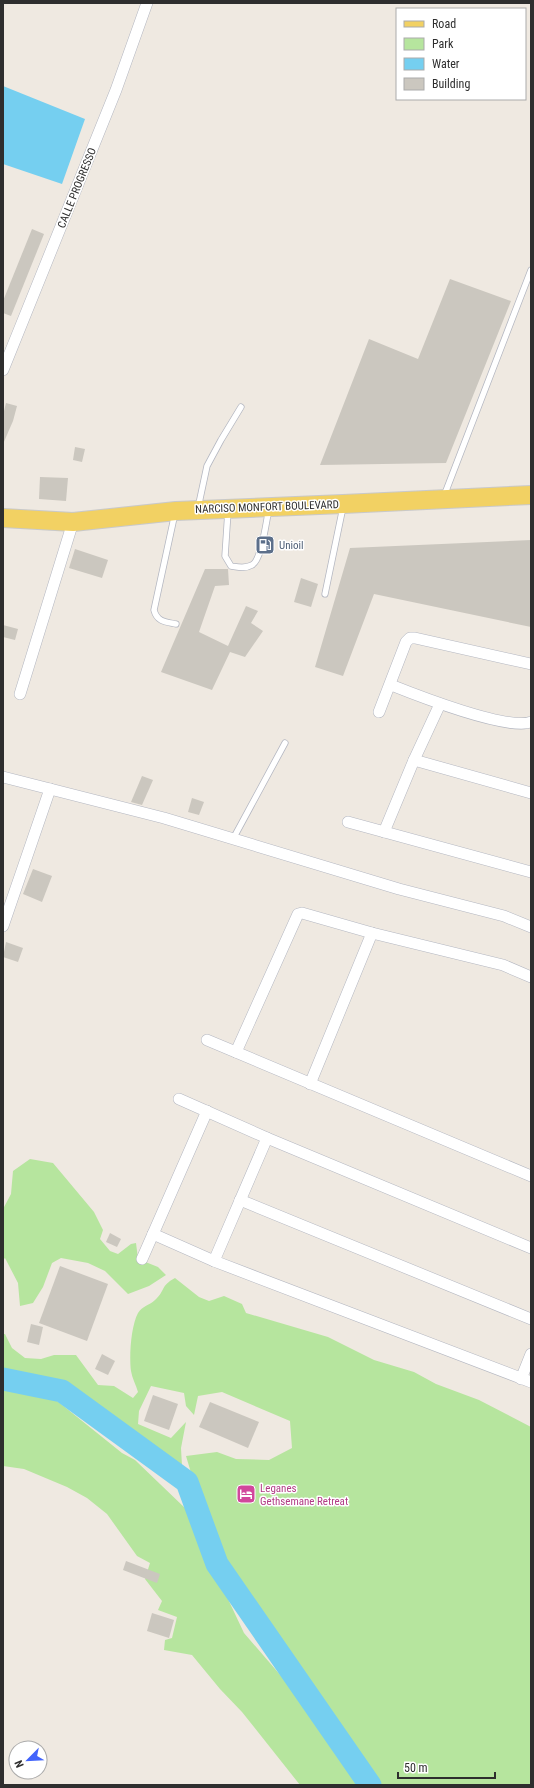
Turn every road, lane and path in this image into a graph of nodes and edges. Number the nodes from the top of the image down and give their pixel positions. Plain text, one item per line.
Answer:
1 (147, 3) edge
2 (531, 270) edge
3 (3, 370) edge
4 (241, 407) dead end
5 (531, 495) edge
6 (443, 499) junction
7 (343, 504) junction
8 (269, 507) junction
9 (228, 509) junction
10 (197, 510) junction
11 (176, 511) junction
12 (3, 518) edge
13 (73, 522) junction
14 (325, 594) dead end
15 (176, 624) dead end
16 (531, 664) edge
17 (390, 686) junction
18 (20, 694) dead end
19 (440, 704) junction
20 (379, 712) dead end
21 (531, 722) edge
22 (285, 743) dead end
23 (414, 760) junction
24 (3, 777) edge
25 (50, 789) junction
26 (531, 793) edge
27 (348, 822) dead end
28 (384, 832) junction
29 (232, 840) junction
30 (531, 872) edge
31 (3, 926) edge
32 (531, 927) edge
33 (372, 932) junction
34 (531, 978) edge
35 (207, 1040) dead end
36 (236, 1052) junction
37 (310, 1084) junction
38 (179, 1099) dead end
39 (207, 1111) junction
40 (267, 1138) junction
41 (531, 1176) edge
42 (240, 1200) junction
43 (152, 1234) junction
44 (531, 1248) edge
45 (142, 1259) dead end
46 (214, 1261) junction
47 (531, 1319) edge
48 (531, 1354) edge
49 (526, 1381) edge

1 - 3 street, CALLE PROGRESSO
2 - 6 lane
4 - 10 lane
5 - 6 main road, NARCISO MONFORT BOULEVARD
6 - 7 main road, NARCISO MONFORT BOULEVARD
7 - 8 main road, NARCISO MONFORT BOULEVARD
7 - 14 lane
8 - 9 main road, NARCISO MONFORT BOULEVARD
8 - 9 lane
9 - 10 main road, NARCISO MONFORT BOULEVARD
10 - 11 main road, NARCISO MONFORT BOULEVARD
11 - 13 main road, NARCISO MONFORT BOULEVARD
11 - 15 lane
12 - 13 main road, NARCISO MONFORT BOULEVARD
13 - 18 street
16 - 17 street
17 - 19 street
17 - 20 street
19 - 21 street
19 - 23 street
22 - 29 lane
23 - 26 street
23 - 28 street
24 - 25 street
25 - 29 street
25 - 31 street
27 - 28 street
28 - 30 street
29 - 32 street
33 - 34 street
33 - 36 street
33 - 37 street
35 - 36 street
36 - 37 street
37 - 41 street
38 - 39 street
39 - 40 street
39 - 43 street
40 - 42 street
40 - 44 street
42 - 46 street
42 - 47 street
43 - 45 street
43 - 46 street
46 - 49 street
48 - 49 street

